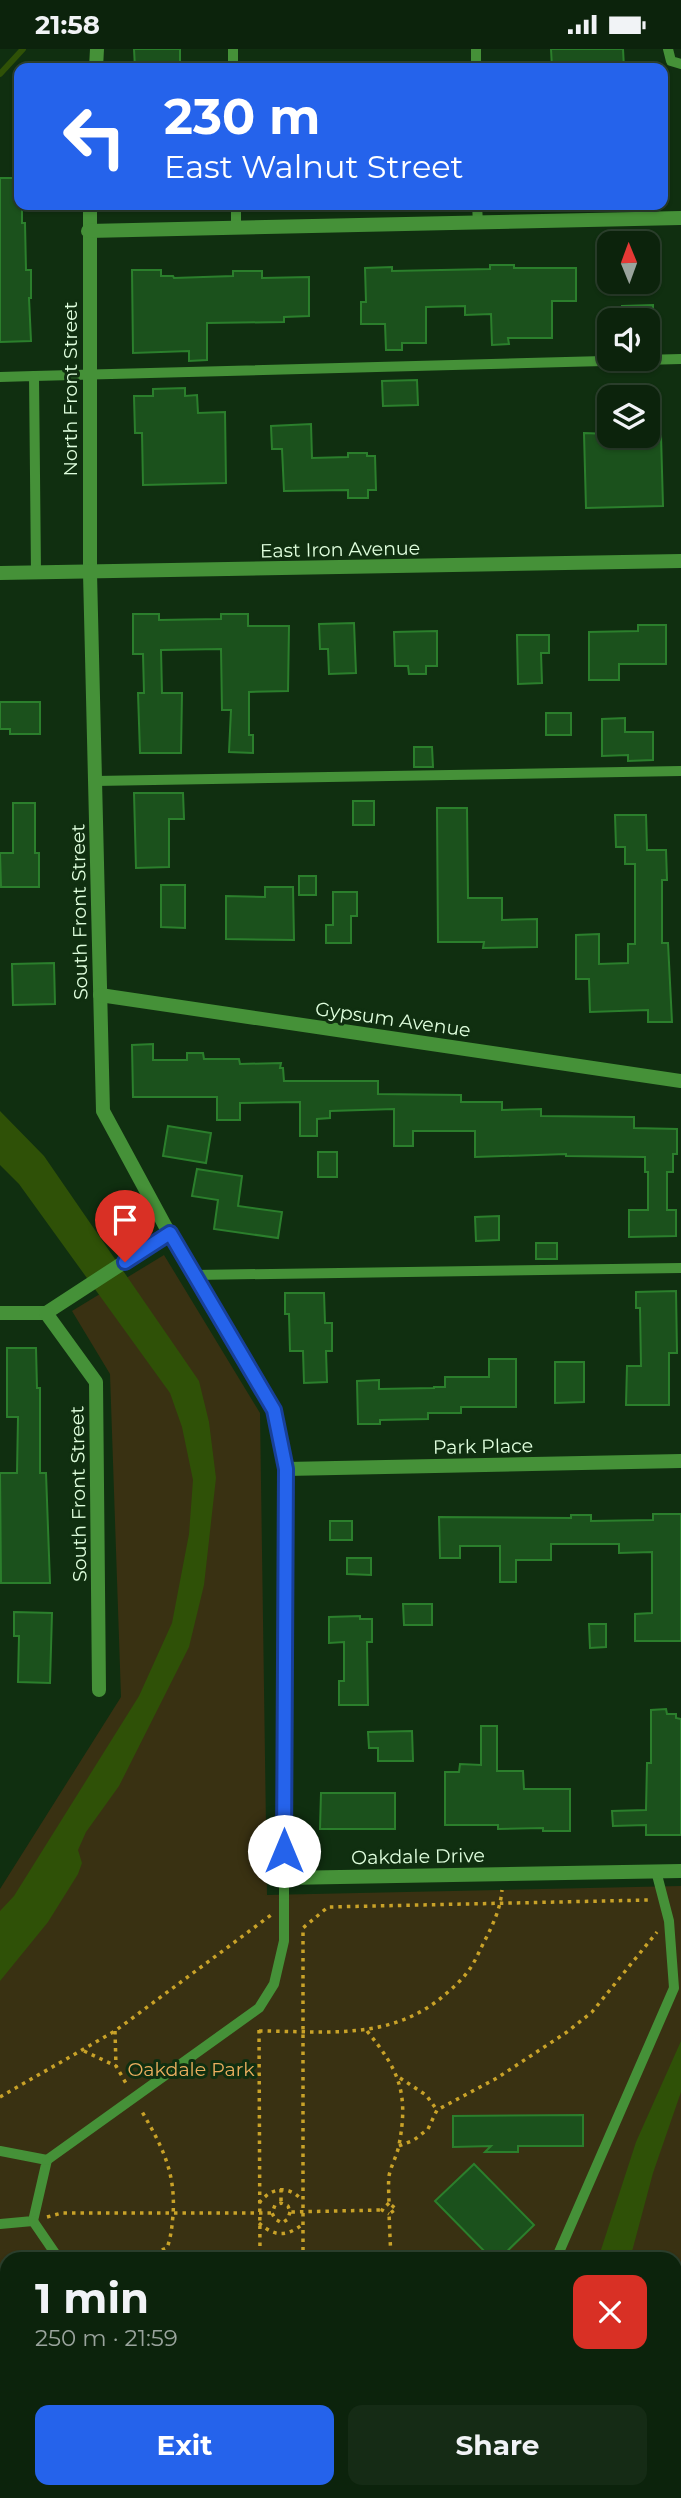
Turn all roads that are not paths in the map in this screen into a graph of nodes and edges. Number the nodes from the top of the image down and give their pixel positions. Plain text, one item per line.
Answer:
1 (668, 49) edge
2 (681, 64) edge
3 (90, 210) edge
4 (236, 210) edge
5 (477, 210) edge
6 (681, 218) edge
7 (478, 223) junction
8 (236, 228) junction
9 (89, 231) junction
10 (681, 359) edge
11 (89, 374) junction
12 (34, 376) junction
13 (0, 377) edge
14 (681, 561) edge
15 (0, 573) edge
16 (36, 573) junction
17 (90, 573) junction
18 (681, 771) edge
19 (95, 781) junction
20 (100, 995) junction
21 (681, 1081) edge
22 (170, 1233) junction
23 (681, 1268) edge
24 (194, 1275) junction
25 (0, 1313) edge
26 (46, 1313) junction
27 (681, 1461) edge
28 (286, 1469) junction
29 (99, 1690) dead end
30 (656, 1871) junction
31 (681, 1871) edge
32 (284, 1878) junction
33 (0, 2151) edge
34 (47, 2160) junction
35 (33, 2221) junction
36 (0, 2224) edge
37 (54, 2252) edge
38 (559, 2252) edge

1 - 2 lane
3 - 9 street, North Front Street
4 - 8 lane
5 - 7 lane
6 - 7 street
7 - 8 street
8 - 9 street
9 - 11 street, North Front Street
10 - 11 lane
11 - 12 lane
11 - 17 street, North Front Street
12 - 13 lane
12 - 16 lane
14 - 17 street, East Iron Avenue
15 - 16 street, East Iron Avenue
16 - 17 street, East Iron Avenue
17 - 19 street, South Front Street
18 - 19 lane
19 - 20 street, South Front Street
20 - 21 street, Gypsum Avenue
20 - 22 street, South Front Street
22 - 24 street
22 - 26 street
23 - 24 lane
24 - 28 street
25 - 26 street
26 - 29 street, South Front Street
27 - 28 street, Park Place
28 - 32 street
30 - 31 street, Oakdale Drive
30 - 32 street, Oakdale Drive
30 - 38 lane
32 - 34 lane
33 - 34 lane
34 - 35 lane
35 - 36 lane
35 - 37 lane

